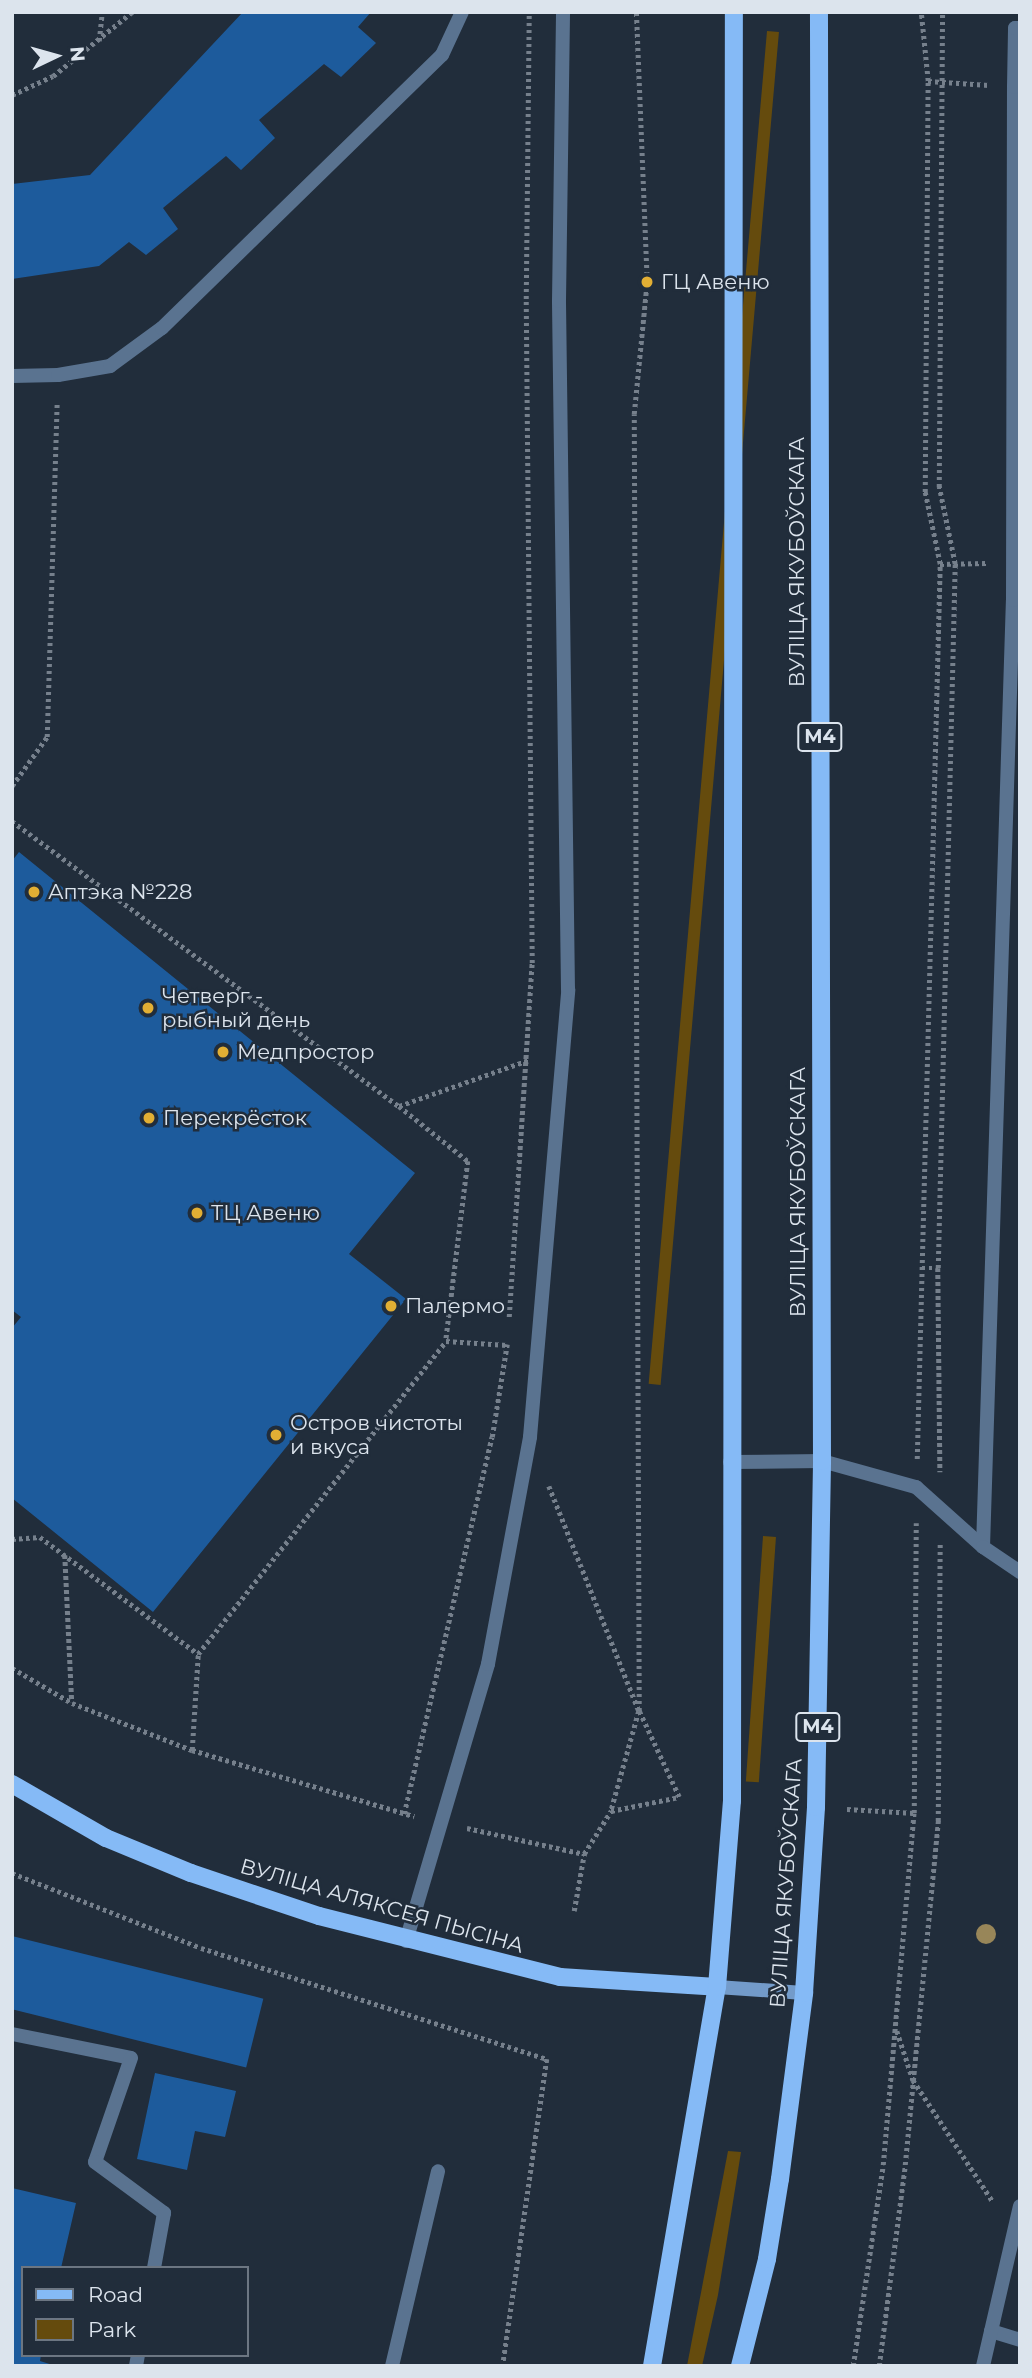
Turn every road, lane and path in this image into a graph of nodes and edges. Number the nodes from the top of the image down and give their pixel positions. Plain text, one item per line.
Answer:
1 (102, 12) edge
2 (132, 12) edge
3 (462, 12) edge
4 (529, 12) edge
5 (563, 12) edge
6 (734, 12) edge
7 (819, 12) edge
8 (921, 12) edge
9 (943, 12) edge
10 (1015, 12) edge
11 (1018, 28) edge
12 (99, 41) junction
13 (928, 81) junction
14 (941, 82) junction
15 (1014, 87) junction
16 (12, 95) edge
17 (58, 375) junction
18 (12, 376) edge
19 (1011, 562) junction
20 (940, 564) junction
21 (955, 564) junction
22 (1016, 600) edge
23 (12, 786) edge
24 (12, 821) edge
25 (529, 1060) junction
26 (399, 1106) junction
27 (922, 1268) junction
28 (938, 1268) junction
29 (446, 1341) junction
30 (507, 1345) junction
31 (530, 1437) junction
32 (822, 1461) junction
33 (730, 1462) junction
34 (916, 1487) junction
35 (940, 1508) junction
36 (12, 1539) edge
37 (983, 1546) junction
38 (65, 1555) junction
39 (1020, 1572) edge
40 (198, 1654) junction
41 (72, 1703) dead end
42 (192, 1750) dead end
43 (12, 1784) edge
44 (847, 1809) dead end
45 (611, 1811) dead end
46 (914, 1813) junction
47 (404, 1814) dead end
48 (584, 1854) dead end
49 (12, 1873) edge
50 (574, 1911) dead end
51 (406, 1941) junction
52 (717, 1987) junction
53 (804, 1993) junction
54 (895, 2027) junction
55 (12, 2034) edge
56 (913, 2080) junction
57 (438, 2171) dead end
58 (1020, 2206) edge
59 (996, 2208) dead end
60 (154, 2266) edge
61 (991, 2331) junction
62 (1020, 2340) edge
63 (392, 2366) edge
64 (503, 2366) edge
65 (652, 2366) edge
66 (740, 2366) edge
67 (853, 2366) edge
68 (879, 2366) edge
69 (983, 2366) edge

1 - 12 path
2 - 12 path
3 - 17 street
4 - 25 path
5 - 31 street
6 - 33 main road
7 - 32 main road, ВУЛІЦА ЯКУБОЎСКАГА / М4
8 - 13 path
9 - 14 path
10 - 11 street
11 - 15 street
12 - 16 path
13 - 14 path
13 - 20 path
14 - 15 path
14 - 21 path
15 - 19 street
17 - 18 street
17 - 23 path
19 - 21 path
19 - 22 street
20 - 21 path
20 - 27 path
21 - 28 path
22 - 37 street
24 - 26 path
25 - 26 path
25 - 30 path
26 - 29 path
27 - 28 path
27 - 34 path
28 - 35 path
29 - 30 path
29 - 40 path
30 - 47 path
31 - 45 path
31 - 51 street
32 - 33 street
32 - 34 street
32 - 53 main road, ВУЛІЦА ЯКУБОЎСКАГА / М4
33 - 52 main road
34 - 35 street
34 - 46 path
35 - 37 street
35 - 56 path
36 - 38 path
37 - 39 street
38 - 40 path
38 - 41 path
40 - 42 path
43 - 51 main road, ВУЛІЦА АЛЯКСЕЯ ПЫСІНА
44 - 46 path
46 - 54 path
48 - 50 path
49 - 64 path
51 - 52 main road, ВУЛІЦА АЛЯКСЕЯ ПЫСІНА
52 - 53 main road, ВУЛІЦА АЛЯКСЕЯ ПЫСІНА
52 - 65 main road
53 - 66 main road, ВУЛІЦА ЯКУБОЎСКАГА / М4
54 - 56 path
54 - 67 path
55 - 60 street
56 - 59 path
56 - 68 path
57 - 63 street
58 - 61 street
61 - 62 street
61 - 69 street

